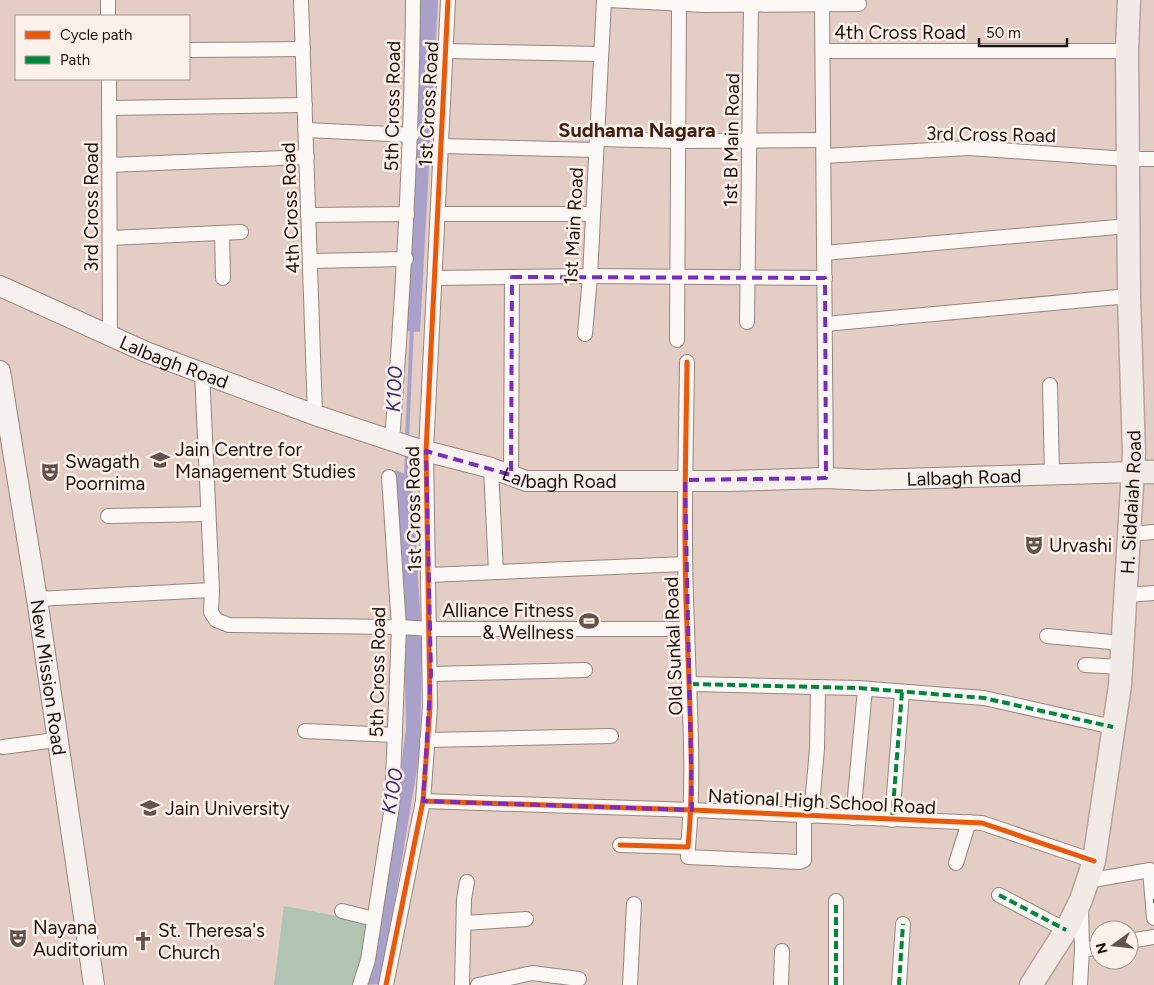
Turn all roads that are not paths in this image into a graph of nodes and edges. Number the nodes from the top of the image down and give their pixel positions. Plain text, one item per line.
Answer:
1 (108, 0) edge
2 (301, 0) edge
3 (413, 0) edge
4 (448, 0) edge
5 (604, 0) edge
6 (608, 0) edge
7 (1129, 0) edge
8 (704, 2) edge
9 (679, 3) junction
10 (751, 4) junction
11 (822, 4) junction
12 (858, 4) dead end
13 (108, 15) edge
14 (302, 48) junction
15 (190, 50) edge
16 (822, 50) junction
17 (446, 51) junction
18 (1126, 51) junction
19 (600, 54) junction
20 (109, 80) edge
21 (305, 105) junction
22 (109, 108) junction
23 (306, 130) junction
24 (412, 135) junction
25 (824, 140) junction
26 (680, 141) junction
27 (749, 141) junction
28 (596, 144) junction
29 (441, 146) junction
30 (824, 156) junction
31 (307, 157) junction
32 (1128, 159) junction
33 (1154, 159) edge
34 (109, 165) junction
35 (407, 214) junction
36 (438, 214) junction
37 (592, 214) junction
38 (308, 215) junction
39 (1128, 226) junction
40 (241, 232) dead end
41 (222, 233) junction
42 (110, 238) junction
43 (824, 252) junction
44 (406, 259) junction
45 (310, 261) junction
46 (590, 276) junction
47 (512, 277) junction
48 (679, 277) junction
49 (748, 277) junction
50 (223, 278) dead end
51 (435, 278) junction
52 (825, 278) junction
53 (0, 286) edge
54 (1129, 296) junction
55 (747, 322) dead end
56 (825, 324) junction
57 (110, 334) junction
58 (585, 334) dead end
59 (677, 340) dead end
60 (687, 362) dead end
61 (0, 371) edge
62 (202, 372) junction
63 (1050, 385) dead end
64 (2, 409) edge
65 (315, 415) junction
66 (392, 441) junction
67 (0, 445) edge
68 (420, 450) junction
69 (491, 468) junction
70 (1144, 472) edge
71 (510, 475) junction
72 (1052, 475) junction
73 (389, 477) dead end
74 (826, 478) junction
75 (685, 480) junction
76 (208, 514) junction
77 (108, 516) dead end
78 (1154, 532) edge
79 (1130, 534) junction
80 (685, 564) junction
81 (496, 572) junction
82 (429, 575) junction
83 (212, 590) junction
84 (1154, 593) edge
85 (1126, 595) junction
86 (37, 600) junction
87 (401, 627) junction
88 (425, 629) junction
89 (687, 629) junction
90 (1047, 636) dead end
91 (1122, 643) junction
92 (1085, 665) dead end
93 (1121, 667) junction
94 (585, 670) dead end
95 (431, 674) junction
96 (691, 684) junction
97 (818, 687) junction
98 (865, 689) junction
99 (902, 692) junction
100 (1113, 727) junction
101 (305, 731) dead end
102 (395, 735) junction
103 (611, 736) dead end
104 (428, 740) junction
105 (53, 741) junction
106 (3, 747) dead end
107 (423, 801) junction
108 (692, 810) junction
109 (808, 815) junction
110 (853, 818) junction
111 (892, 820) junction
112 (968, 822) junction
113 (620, 845) dead end
114 (688, 847) junction
115 (956, 863) dead end
116 (1152, 870) edge
117 (1087, 881) junction
118 (467, 882) dead end
119 (999, 895) dead end
120 (836, 901) dead end
121 (1153, 901) edge
122 (634, 904) dead end
123 (342, 911) dead end
124 (1154, 918) edge
125 (374, 919) junction
126 (526, 919) dead end
127 (465, 923) junction
128 (903, 924) dead end
129 (1066, 930) junction
130 (1154, 937) edge
131 (1139, 939) edge
132 (1089, 949) edge
133 (1082, 950) junction
134 (782, 951) dead end
135 (579, 979) dead end
136 (85, 985) edge
137 (94, 985) edge
138 (360, 985) edge
139 (386, 985) edge
140 (462, 985) edge
141 (478, 985) edge
142 (630, 985) edge
143 (781, 985) edge
144 (836, 985) edge
145 (899, 985) edge
146 (1031, 985) edge
147 (1080, 985) edge

1 - 13 street
2 - 14 street, 4th Cross Road
3 - 24 street, 5th Cross Road
4 - 17 street, 1st Cross Road
5 - 19 street, 1st Main Road
6 - 9 street
7 - 18 main road, H. Siddaiah Road
8 - 9 street
8 - 10 street
9 - 26 street
10 - 11 street
10 - 27 street, 1st B Main Road
11 - 12 street
11 - 16 street
14 - 15 street
14 - 21 street, 4th Cross Road
16 - 18 street, 4th Cross Road
16 - 25 street
17 - 19 street
17 - 29 street, 1st Cross Road
18 - 32 main road, H. Siddaiah Road
19 - 28 street, 1st Main Road
20 - 22 street, 3rd Cross Road
21 - 22 street
21 - 23 street, 4th Cross Road
22 - 34 street, 3rd Cross Road
23 - 24 street
23 - 31 street, 4th Cross Road
24 - 35 street, 5th Cross Road
25 - 27 street
25 - 30 street
26 - 27 street
26 - 28 street
26 - 48 street
27 - 49 street, 1st B Main Road
28 - 29 street
28 - 37 street, 1st Main Road
29 - 36 street, 1st Cross Road
30 - 32 street, 3rd Cross Road
30 - 43 street
31 - 34 street
31 - 38 street, 4th Cross Road
32 - 33 street, 3rd Cross Road
32 - 39 main road, H. Siddaiah Road
34 - 42 street, 3rd Cross Road
35 - 38 street
35 - 44 street, 5th Cross Road
36 - 37 street
36 - 51 street, 1st Cross Road
37 - 46 street, 1st Main Road
38 - 45 street, 4th Cross Road
39 - 43 street
39 - 54 main road, H. Siddaiah Road
40 - 41 street
41 - 42 street
41 - 50 street
42 - 57 street, 3rd Cross Road
43 - 52 street
44 - 45 street
44 - 66 street
45 - 65 street, 4th Cross Road
46 - 47 street
46 - 48 street
46 - 58 street, 1st Main Road
47 - 51 street
47 - 71 street
48 - 49 street
48 - 59 street
49 - 52 street
49 - 55 street, 1st B Main Road
51 - 68 street, 1st Cross Road
52 - 56 street
53 - 57 main road, Lalbagh Road
54 - 56 street
54 - 70 main road, H. Siddaiah Road
56 - 74 street
57 - 62 main road, Lalbagh Road
60 - 75 street, Old Sunkal Road
61 - 64 main road, New Mission Road
62 - 65 main road, Lalbagh Road
62 - 76 street
63 - 72 street
64 - 86 main road, New Mission Road
65 - 66 main road, Lalbagh Road
66 - 68 main road, Lalbagh Road
67 - 105 main road
68 - 69 main road, Lalbagh Road
68 - 82 street, 1st Cross Road
69 - 71 main road, Lalbagh Road
69 - 81 street
70 - 72 main road, Lalbagh Road
70 - 79 main road, H. Siddaiah Road
71 - 75 main road, Lalbagh Road
72 - 74 main road, Lalbagh Road
73 - 87 street, 5th Cross Road
74 - 75 main road, Lalbagh Road
75 - 80 street, Old Sunkal Road
76 - 77 street
76 - 83 street
78 - 79 street
79 - 85 main road, H. Siddaiah Road
80 - 81 street
80 - 89 street, Old Sunkal Road
81 - 82 street
82 - 88 street, 1st Cross Road
83 - 86 street
83 - 87 street
84 - 85 street
85 - 91 main road, H. Siddaiah Road
86 - 105 main road, New Mission Road
87 - 88 street
87 - 102 street, 5th Cross Road
88 - 89 street
88 - 95 street, 1st Cross Road
89 - 96 street, Old Sunkal Road
90 - 91 street
91 - 93 main road, H. Siddaiah Road
92 - 93 street
93 - 100 main road, H. Siddaiah Road
94 - 95 street
95 - 104 street, 1st Cross Road
96 - 97 street
96 - 108 street, Old Sunkal Road
97 - 98 street
97 - 109 street
98 - 99 street
98 - 110 street
99 - 100 street
99 - 111 street
100 - 117 main road, H. Siddaiah Road
101 - 102 street
102 - 125 street, 5th Cross Road
103 - 104 street
104 - 107 street, 1st Cross Road
105 - 106 street
105 - 136 main road
105 - 137 main road, New Mission Road
107 - 108 street, National High School Road
107 - 139 street, 1st Cross Road
108 - 109 street, National High School Road
108 - 114 street, Old Sunkal Road
109 - 110 street, National High School Road
109 - 114 street
110 - 111 street, National High School Road
111 - 112 street, National High School Road
112 - 115 street
112 - 117 street, National High School Road
113 - 114 street
116 - 117 street
116 - 121 street
117 - 129 main road, H. Siddaiah Road
117 - 133 street
118 - 127 street
119 - 129 street
120 - 144 street
121 - 124 street
122 - 142 street
123 - 125 street
125 - 138 street, 5th Cross Road
126 - 127 street
127 - 140 street
128 - 145 street
129 - 146 main road, H. Siddaiah Road
130 - 131 street
132 - 133 street
133 - 147 street
134 - 143 street
135 - 141 street

